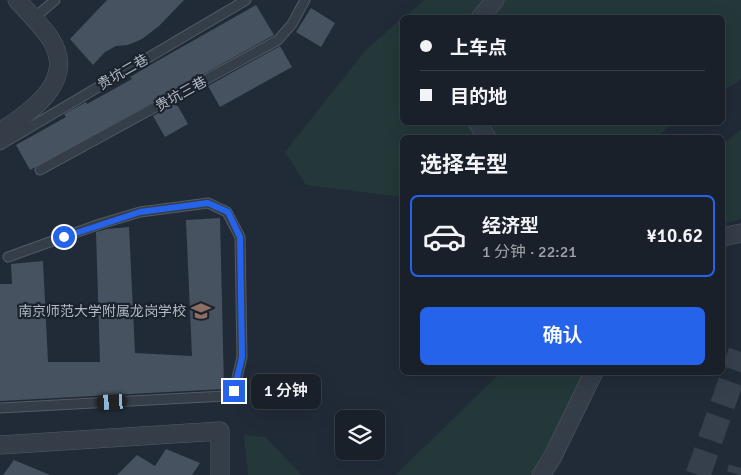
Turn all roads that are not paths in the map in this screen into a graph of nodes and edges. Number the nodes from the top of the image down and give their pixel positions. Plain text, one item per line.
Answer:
1 (17, 0) edge
2 (55, 0) edge
3 (246, 0) edge
4 (305, 0) edge
5 (495, 0) edge
6 (482, 15) edge
7 (33, 19) junction
8 (0, 132) edge
9 (0, 145) edge
10 (40, 170) dead end
11 (741, 233) edge
12 (725, 236) edge
13 (8, 257) dead end
14 (593, 375) edge
15 (0, 408) edge
16 (0, 446) edge
17 (220, 475) edge
18 (541, 475) edge

1 - 7 street
2 - 7 lane
3 - 9 lane, 贵坑二巷
4 - 10 lane, 贵坑三巷
5 - 6 street
7 - 8 street
11 - 12 street
13 - 15 lane
14 - 18 street
16 - 17 street

